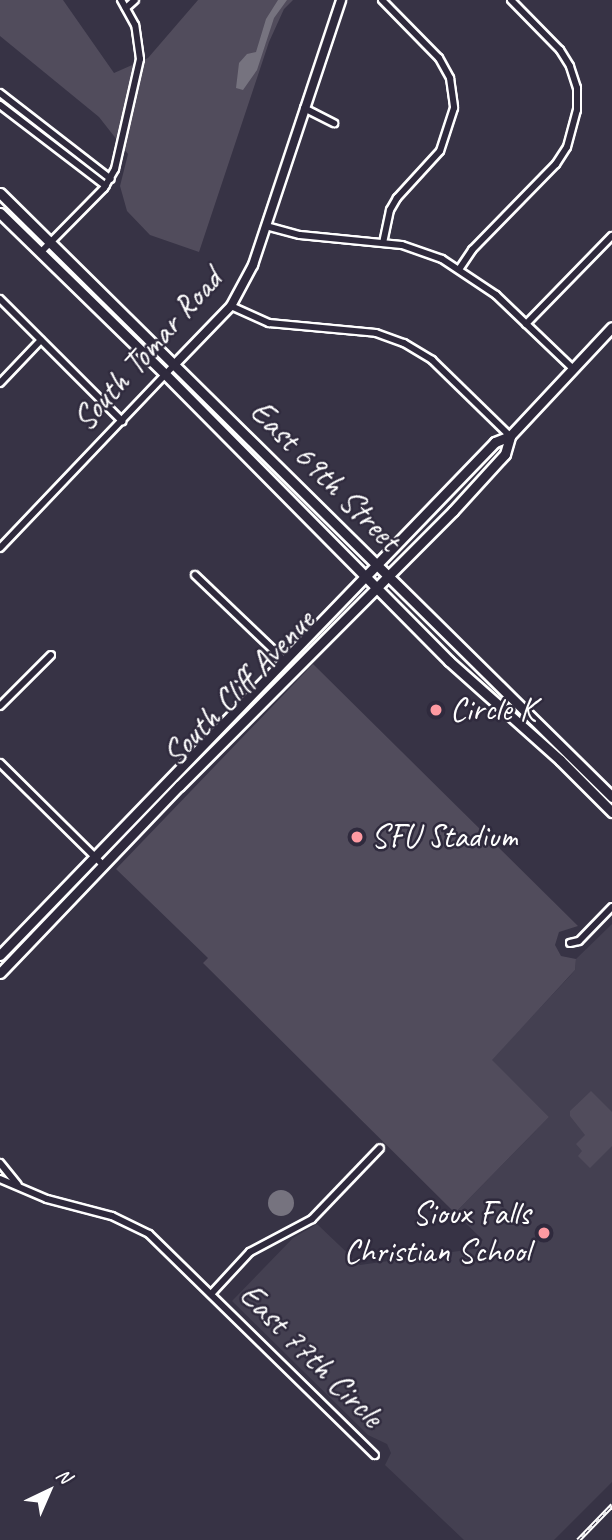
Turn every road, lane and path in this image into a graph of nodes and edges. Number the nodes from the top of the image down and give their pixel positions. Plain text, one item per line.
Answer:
1 (121, 0) edge
2 (135, 0) edge
3 (341, 0) edge
4 (382, 0) edge
5 (511, 0) edge
6 (126, 8) junction
7 (0, 93) edge
8 (0, 105) edge
9 (304, 108) junction
10 (334, 122) dead end
11 (111, 179) junction
12 (106, 186) junction
13 (0, 193) edge
14 (0, 213) edge
15 (266, 226) junction
16 (612, 236) edge
17 (51, 242) junction
18 (383, 242) junction
19 (40, 253) junction
20 (460, 268) junction
21 (0, 299) edge
22 (231, 306) junction
23 (526, 324) junction
24 (612, 327) edge
25 (41, 340) junction
26 (174, 365) junction
27 (572, 368) junction
28 (165, 374) junction
29 (0, 383) edge
30 (122, 421) junction
31 (510, 436) junction
32 (0, 548) edge
33 (378, 565) junction
34 (195, 575) dead end
35 (388, 575) junction
36 (366, 577) junction
37 (376, 588) junction
38 (51, 655) dead end
39 (285, 661) junction
40 (0, 706) edge
41 (0, 763) edge
42 (612, 797) edge
43 (612, 812) edge
44 (96, 858) junction
45 (104, 866) junction
46 (612, 907) edge
47 (570, 943) dead end
48 (0, 955) edge
49 (0, 973) edge
50 (380, 1148) dead end
51 (0, 1163) edge
52 (0, 1179) edge
53 (19, 1187) junction
54 (212, 1293) junction
55 (375, 1455) dead end

1 - 6 street
2 - 6 street
3 - 9 street, South Tomar Road
4 - 18 street
5 - 20 street
6 - 11 street
7 - 11 street
8 - 12 street
9 - 10 street
9 - 15 street, South Tomar Road
11 - 12 street
12 - 17 street
13 - 17 main road, East 69th Street
14 - 19 main road, East 69th Street
15 - 18 street
15 - 22 street, South Tomar Road
16 - 23 street
17 - 19 street
17 - 26 main road, East 69th Street
18 - 20 street
19 - 28 main road, East 69th Street
20 - 23 street
21 - 25 street
22 - 26 street, South Tomar Road
22 - 31 street
23 - 27 street
24 - 27 main road, South Cliff Avenue
25 - 29 street
25 - 30 street
26 - 28 street, South Tomar Road
26 - 33 main road, East 69th Street
27 - 31 main road, South Cliff Avenue
28 - 30 street, South Tomar Road
28 - 36 main road, East 69th Street
30 - 32 street, South Tomar Road
31 - 33 main road, South Cliff Avenue
31 - 35 main road, South Cliff Avenue
33 - 35 main road, East 69th Street
33 - 36 main road, South Cliff Avenue
34 - 39 street
35 - 37 main road, South Cliff Avenue
35 - 42 main road, East 69th Street
36 - 37 main road, East 69th Street
36 - 39 main road, South Cliff Avenue
37 - 43 main road, East 69th Street
37 - 45 main road, South Cliff Avenue
38 - 40 street
39 - 44 main road, South Cliff Avenue
41 - 44 street
44 - 45 street
44 - 48 main road, South Cliff Avenue
45 - 49 main road, South Cliff Avenue
46 - 47 street
50 - 54 street
51 - 53 street
52 - 53 street, East 77th Circle
53 - 54 street, East 77th Circle
54 - 55 street, East 77th Circle

